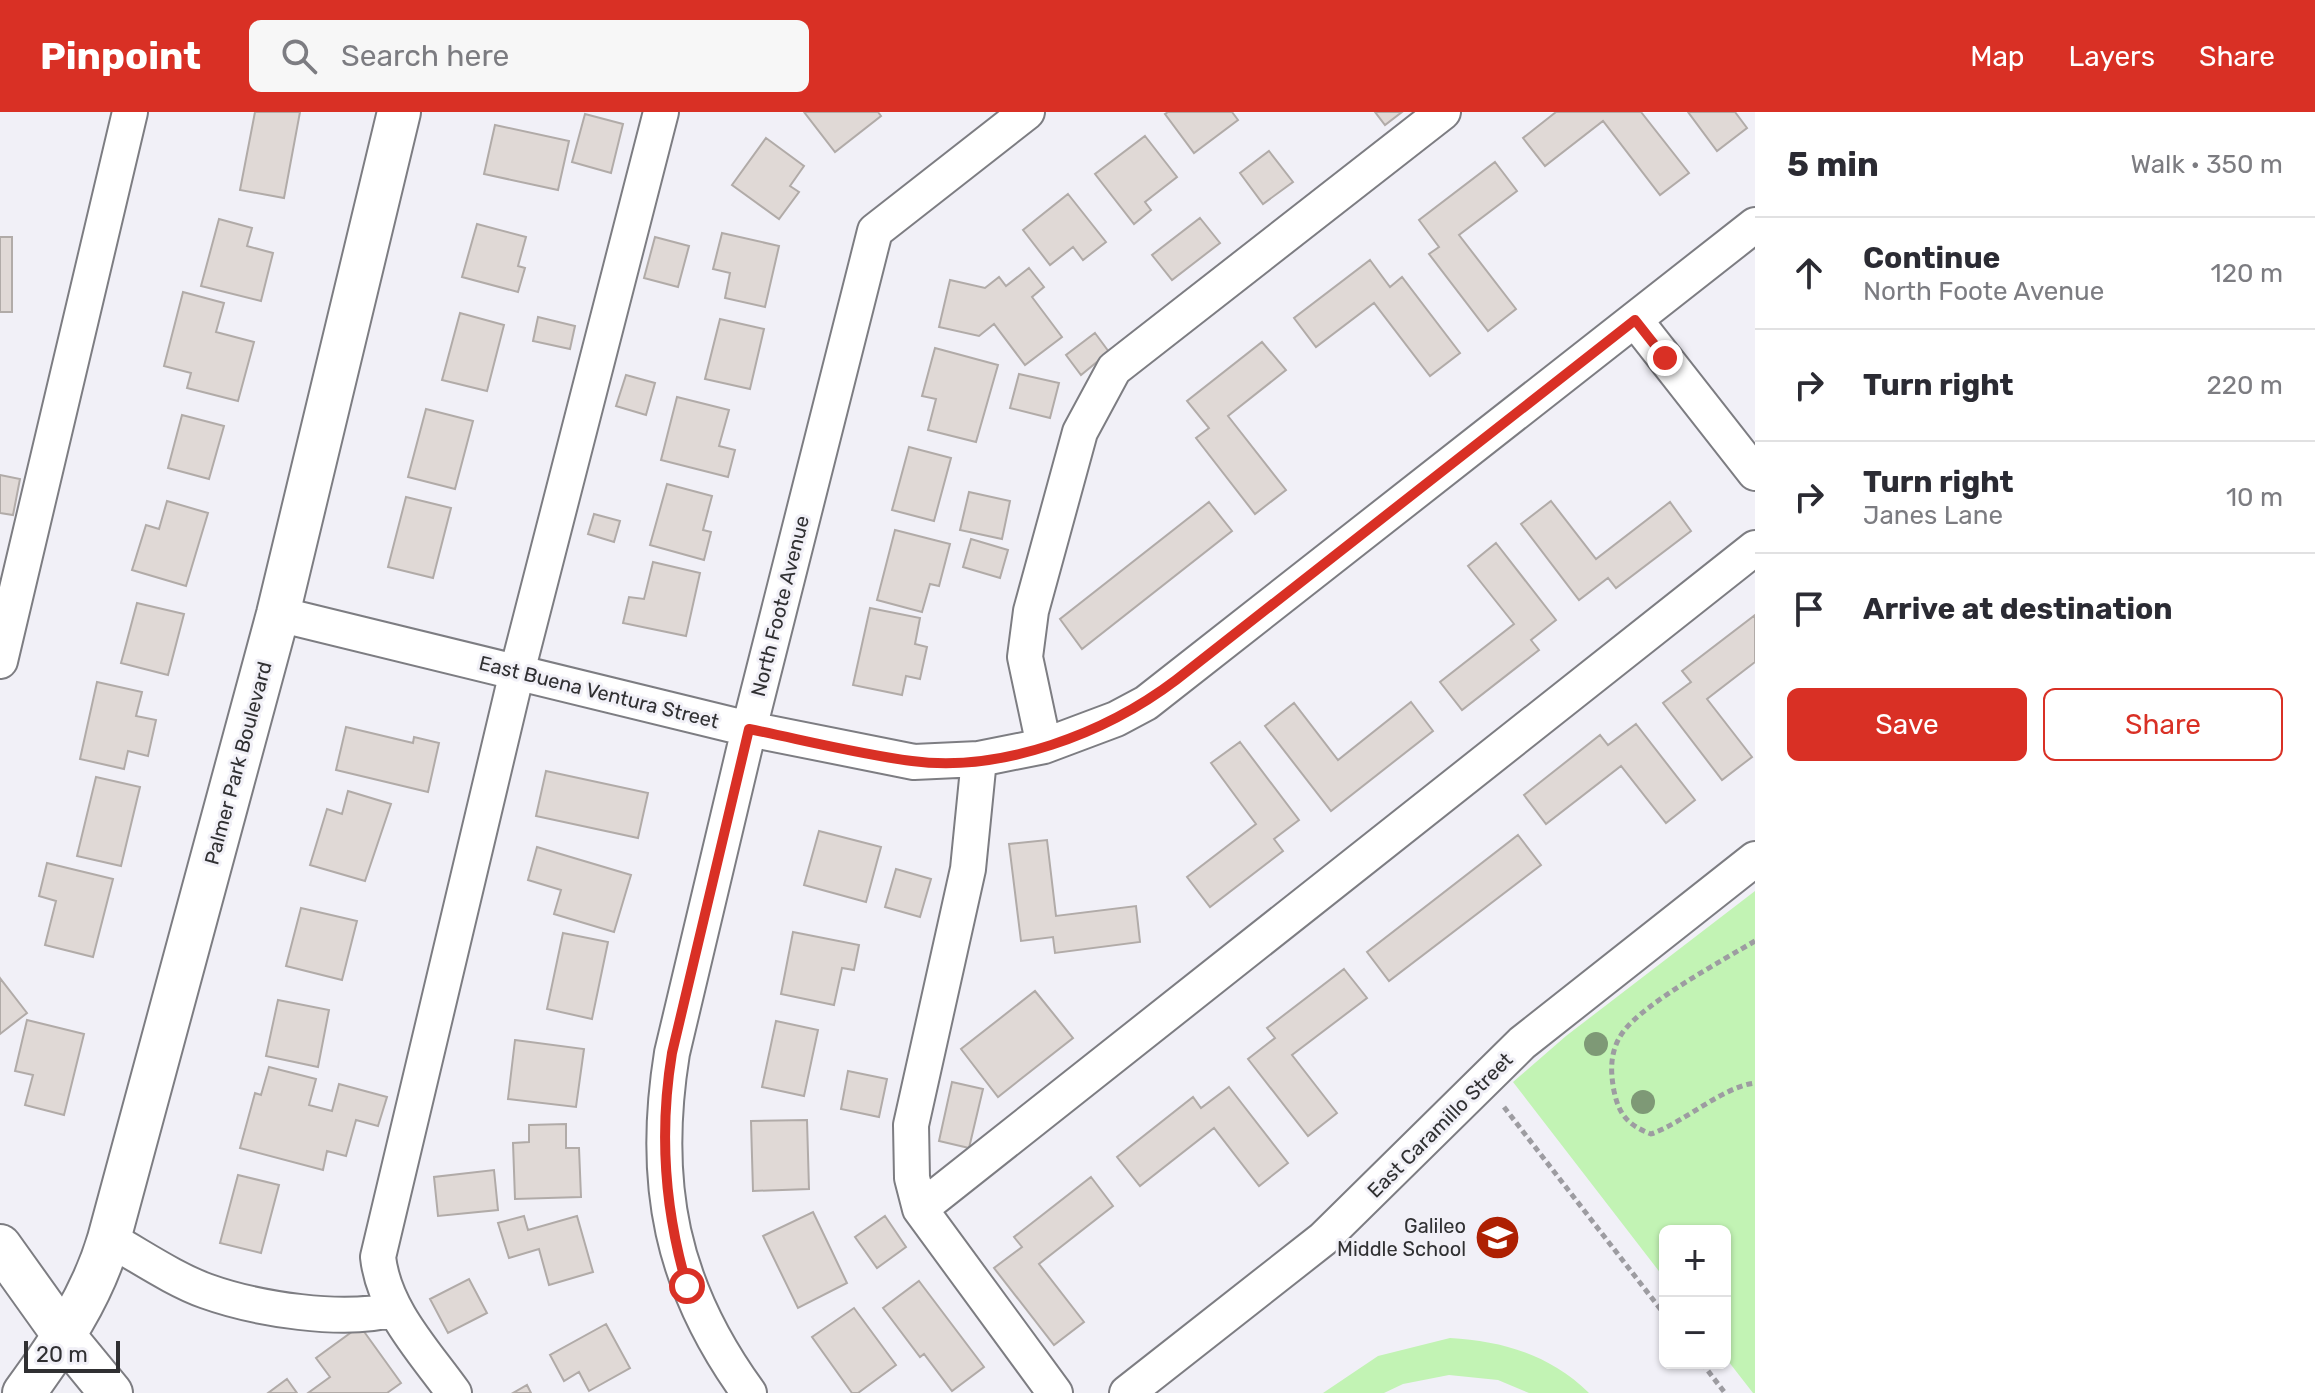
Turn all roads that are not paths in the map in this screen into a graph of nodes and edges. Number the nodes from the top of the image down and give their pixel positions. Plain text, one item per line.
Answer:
1 (130, 112) edge
2 (399, 112) edge
3 (661, 112) edge
4 (1027, 112) edge
5 (1443, 112) edge
6 (1755, 225) edge
7 (1635, 320) junction
8 (1755, 473) edge
9 (1755, 548) edge
10 (278, 614) junction
11 (0, 661) edge
12 (517, 672) junction
13 (749, 729) junction
14 (1044, 746) junction
15 (979, 759) junction
16 (1755, 859) edge
17 (920, 1209) junction
18 (109, 1239) junction
19 (0, 1246) edge
20 (394, 1309) junction
21 (65, 1337) junction
22 (24, 1393) edge
23 (111, 1393) edge
24 (454, 1393) edge
25 (749, 1393) edge
26 (1055, 1393) edge
27 (1127, 1393) edge

1 - 11 street
2 - 10 main road, Palmer Park Boulevard
3 - 12 street
4 - 13 street, North Foote Avenue
5 - 14 street
6 - 7 street, East Buena Ventura Street
7 - 8 street
7 - 14 street, East Buena Ventura Street
9 - 17 street
10 - 12 street, East Buena Ventura Street
10 - 18 main road, Palmer Park Boulevard
12 - 13 street, East Buena Ventura Street
12 - 20 street
13 - 15 street, East Buena Ventura Street
13 - 25 street, North Foote Avenue
14 - 15 street, East Buena Ventura Street
15 - 17 street
16 - 27 street, East Caramillo Street
17 - 26 street
18 - 20 street
18 - 21 main road, Palmer Park Boulevard
19 - 21 main road
20 - 24 street
21 - 22 main road, Palmer Park Boulevard
21 - 23 main road

